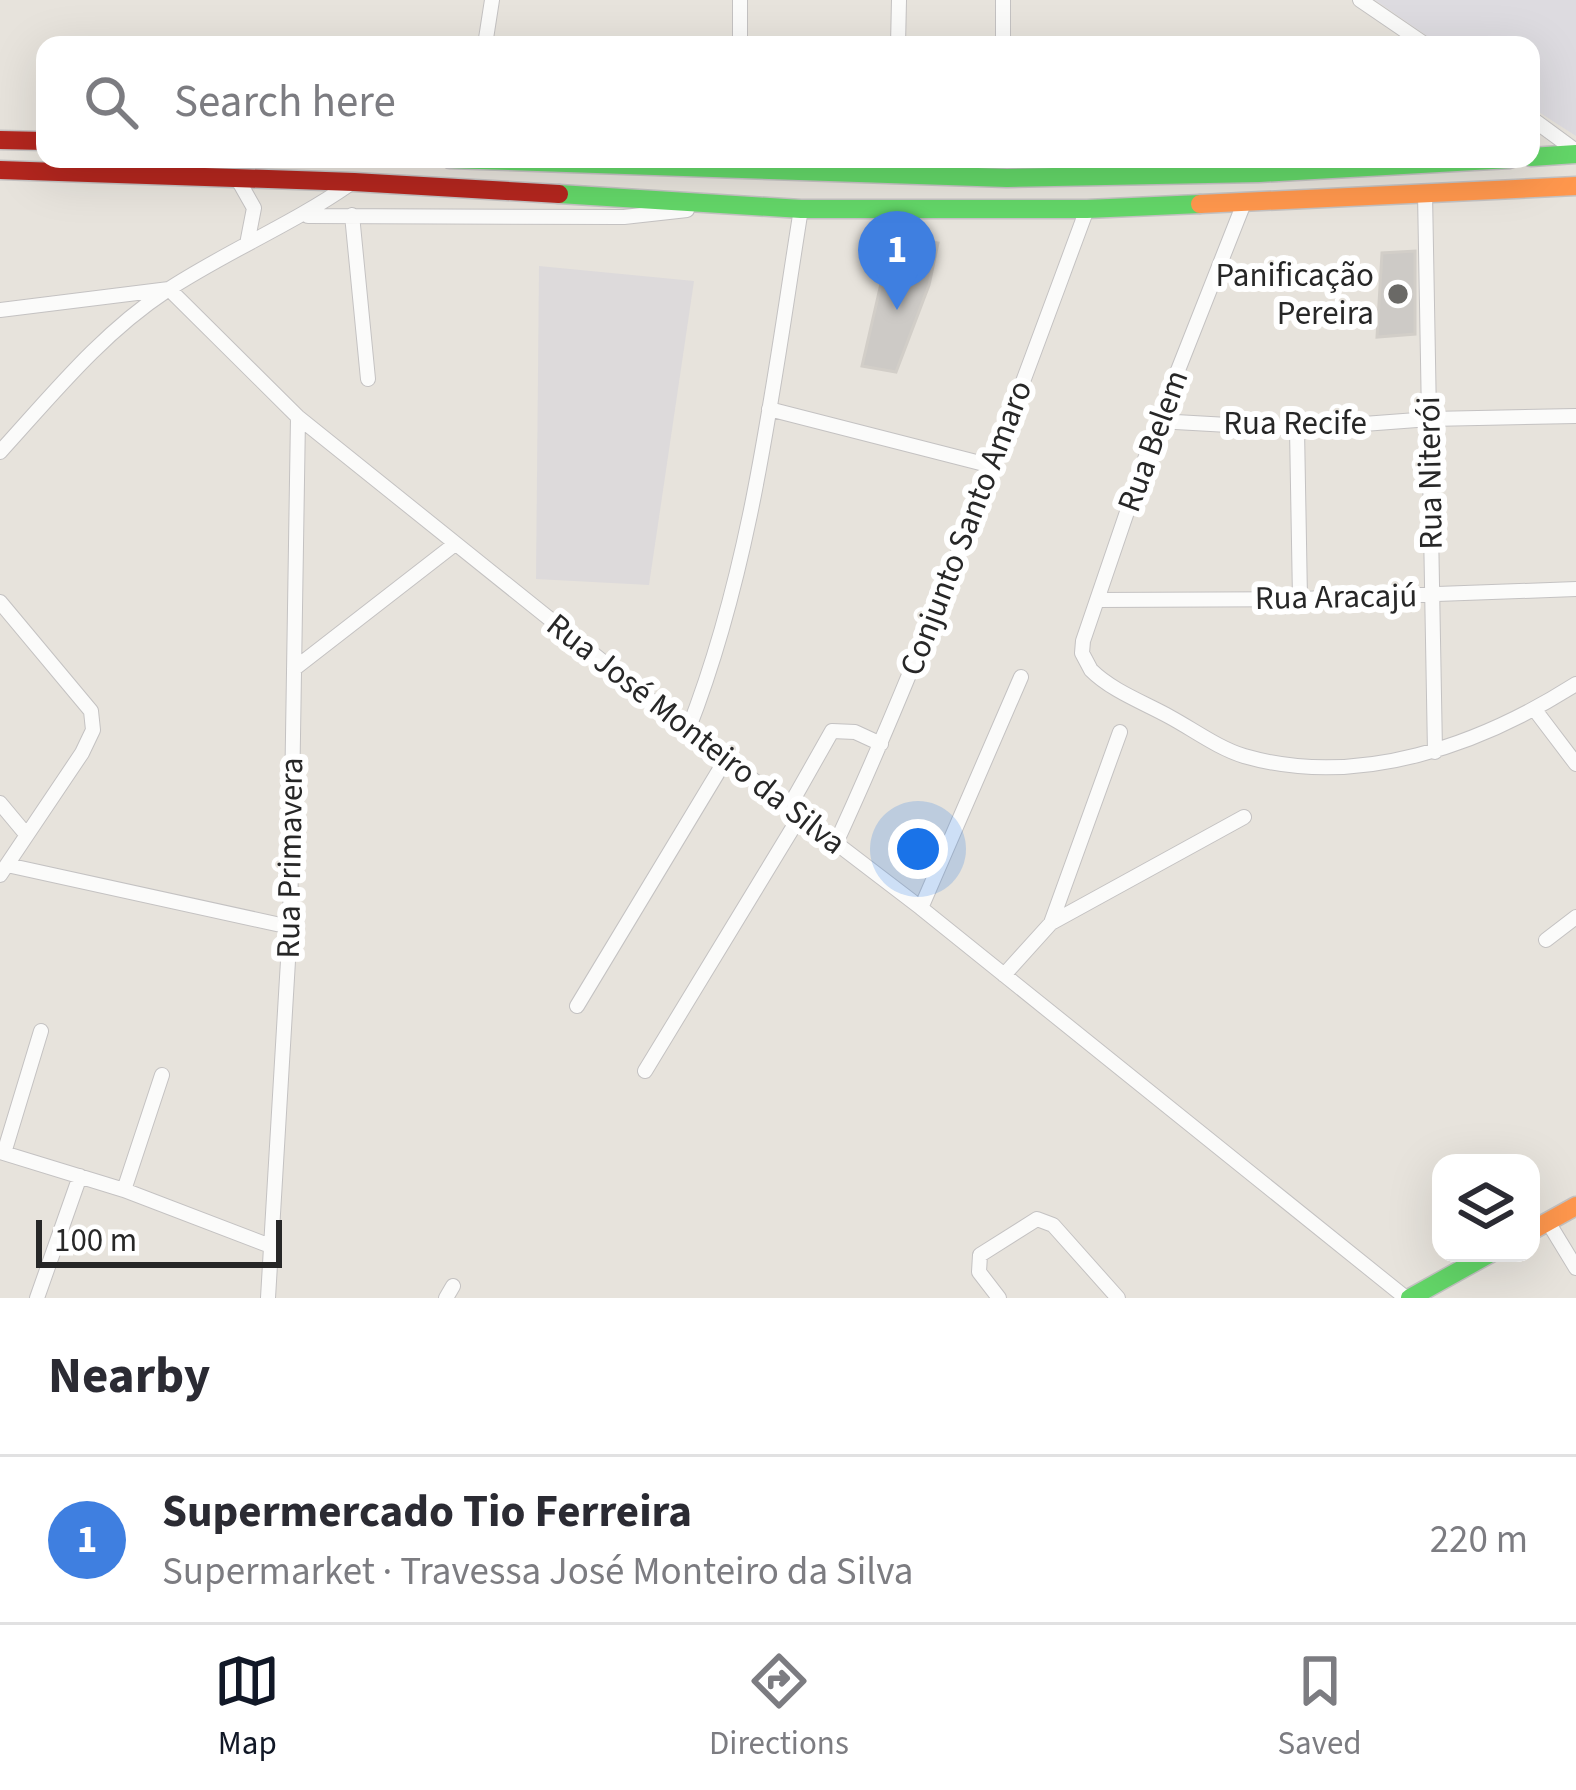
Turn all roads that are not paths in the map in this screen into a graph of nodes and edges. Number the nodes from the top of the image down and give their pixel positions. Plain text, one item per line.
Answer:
1 (492, 0) edge
2 (740, 0) edge
3 (899, 0) edge
4 (1003, 0) edge
5 (1360, 0) edge
6 (486, 36) edge
7 (740, 36) edge
8 (898, 36) edge
9 (1004, 36) edge
10 (1413, 36) edge
11 (1540, 125) edge
12 (0, 140) edge
13 (36, 142) edge
14 (1576, 153) edge
15 (1540, 157) edge
16 (951, 168) edge
17 (1365, 168) edge
18 (1005, 169) edge
19 (0, 170) edge
20 (237, 178) junction
21 (354, 182) junction
22 (1576, 186) edge
23 (1425, 193) junction
24 (709, 203) junction
25 (1244, 203) junction
26 (1087, 208) junction
27 (802, 209) junction
28 (352, 215) junction
29 (305, 216) junction
30 (247, 244) junction
31 (169, 289) junction
32 (0, 310) edge
33 (368, 379) dead end
34 (769, 409) junction
35 (1576, 416) edge
36 (298, 417) junction
37 (1430, 419) junction
38 (1158, 422) junction
39 (1297, 429) junction
40 (0, 452) edge
41 (992, 466) junction
42 (455, 544) junction
43 (1576, 589) edge
44 (1431, 594) junction
45 (1300, 599) junction
46 (1097, 600) junction
47 (0, 602) edge
48 (294, 669) junction
49 (1022, 677) dead end
50 (1576, 684) edge
51 (1535, 710) junction
52 (688, 730) junction
53 (1120, 732) dead end
54 (881, 744) junction
55 (1435, 752) junction
56 (725, 759) junction
57 (1576, 764) edge
58 (0, 803) edge
59 (795, 812) junction
60 (1244, 818) dead end
61 (25, 833) junction
62 (836, 843) junction
63 (3, 870) edge
64 (921, 908) junction
65 (1576, 917) edge
66 (1051, 923) junction
67 (290, 927) junction
68 (1546, 940) dead end
69 (1004, 975) junction
70 (578, 1006) dead end
71 (40, 1031) dead end
72 (645, 1071) dead end
73 (162, 1075) dead end
74 (2, 1153) edge
75 (80, 1177) junction
76 (124, 1190) junction
77 (1576, 1206) edge
78 (1540, 1226) edge
79 (274, 1247) junction
80 (1474, 1262) edge
81 (1576, 1268) edge
82 (38, 1298) edge
83 (268, 1298) edge
84 (999, 1298) edge
85 (1118, 1298) edge
86 (1408, 1298) edge

1 - 6 street
2 - 7 street
3 - 8 street
4 - 9 street
5 - 10 street
11 - 14 street
12 - 13 main road
14 - 15 main road
16 - 18 main road
17 - 18 main road
19 - 20 main road
20 - 21 main road
20 - 30 street
21 - 24 main road
21 - 29 street
22 - 23 main road
23 - 25 main road
23 - 37 street, Rua Niterói
24 - 27 main road
24 - 28 street
25 - 26 main road
25 - 38 street, Rua Belem
26 - 27 main road
26 - 41 street, Conjunto Santo Amaro
27 - 34 street
28 - 29 street
28 - 33 street
29 - 30 street
30 - 31 street
31 - 32 street
31 - 36 street, Rua José Monteiro da Silva
31 - 40 street
34 - 41 street
34 - 52 street
35 - 37 street, Rua Recife
36 - 42 street, Rua José Monteiro da Silva
36 - 48 street, Rua Primavera
37 - 39 street, Rua Recife
37 - 44 street, Rua Niterói
38 - 39 street, Rua Recife
38 - 46 street, Rua Belem
39 - 45 street
41 - 54 street, Conjunto Santo Amaro
42 - 48 street
42 - 52 street, Rua José Monteiro da Silva
43 - 44 street, Rua Aracajú
44 - 45 street, Rua Aracajú
44 - 55 street, Rua Niterói
45 - 46 street, Rua Aracajú
46 - 55 street, Rua Belem
47 - 61 street
48 - 67 street, Rua Primavera
49 - 64 street
50 - 51 street
51 - 55 street
51 - 57 street
52 - 56 street, Rua José Monteiro da Silva
53 - 66 street
54 - 59 street
54 - 62 street, Conjunto Santo Amaro
56 - 59 street, Rua José Monteiro da Silva
56 - 70 street
58 - 61 street
59 - 62 street, Rua José Monteiro da Silva
59 - 72 street
60 - 66 street
61 - 63 street
62 - 64 street, Rua José Monteiro da Silva
63 - 67 street
64 - 69 street, Rua José Monteiro da Silva
65 - 68 street
66 - 69 street
67 - 79 street, Rua Primavera
69 - 86 street, Rua José Monteiro da Silva
71 - 74 street
73 - 76 street
74 - 75 street
75 - 76 street
75 - 82 street
76 - 79 street
77 - 78 main road
78 - 81 street
79 - 83 street, Rua Primavera
80 - 86 main road
84 - 85 street

